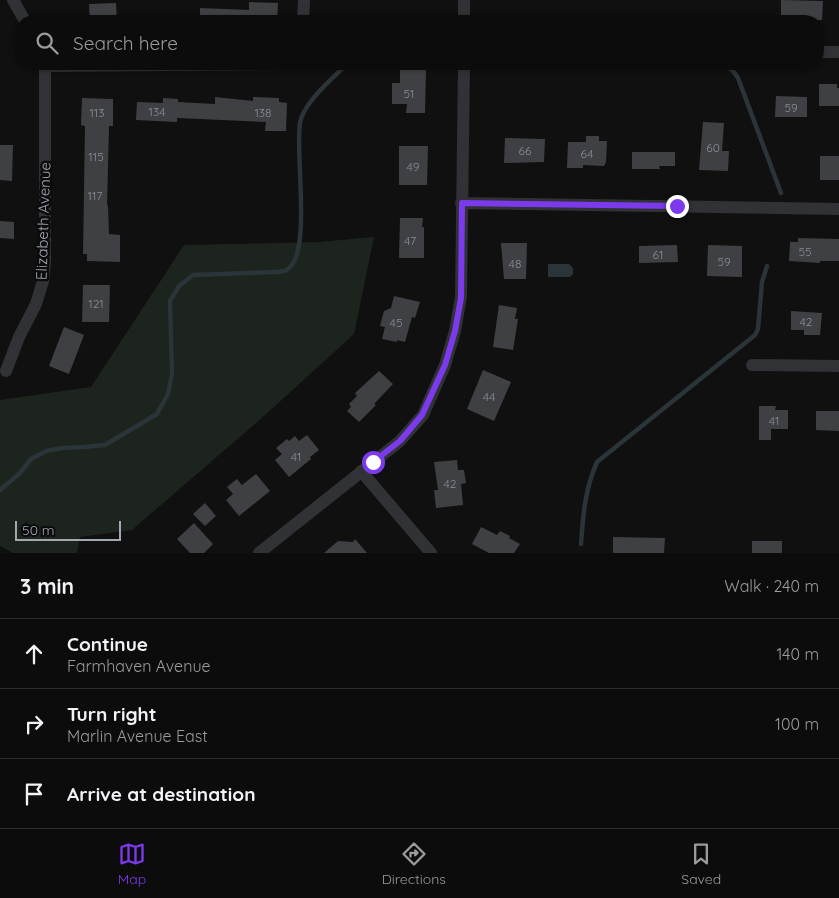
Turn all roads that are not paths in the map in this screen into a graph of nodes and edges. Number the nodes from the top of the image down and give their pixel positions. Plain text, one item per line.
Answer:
1 (13, 0) edge
2 (304, 0) edge
3 (464, 0) edge
4 (22, 15) edge
5 (303, 15) edge
6 (464, 15) edge
7 (824, 52) edge
8 (839, 52) edge
9 (45, 70) edge
10 (464, 70) edge
11 (462, 203) junction
12 (839, 209) edge
13 (752, 365) dead end
14 (839, 366) edge
15 (6, 371) dead end
16 (361, 471) junction
17 (259, 553) edge
18 (431, 553) edge

1 - 4 street
2 - 5 street
3 - 6 street
7 - 8 street
9 - 15 street, Elizabeth Avenue
10 - 11 street
11 - 12 street
11 - 16 street
13 - 14 street
16 - 17 street
16 - 18 street

